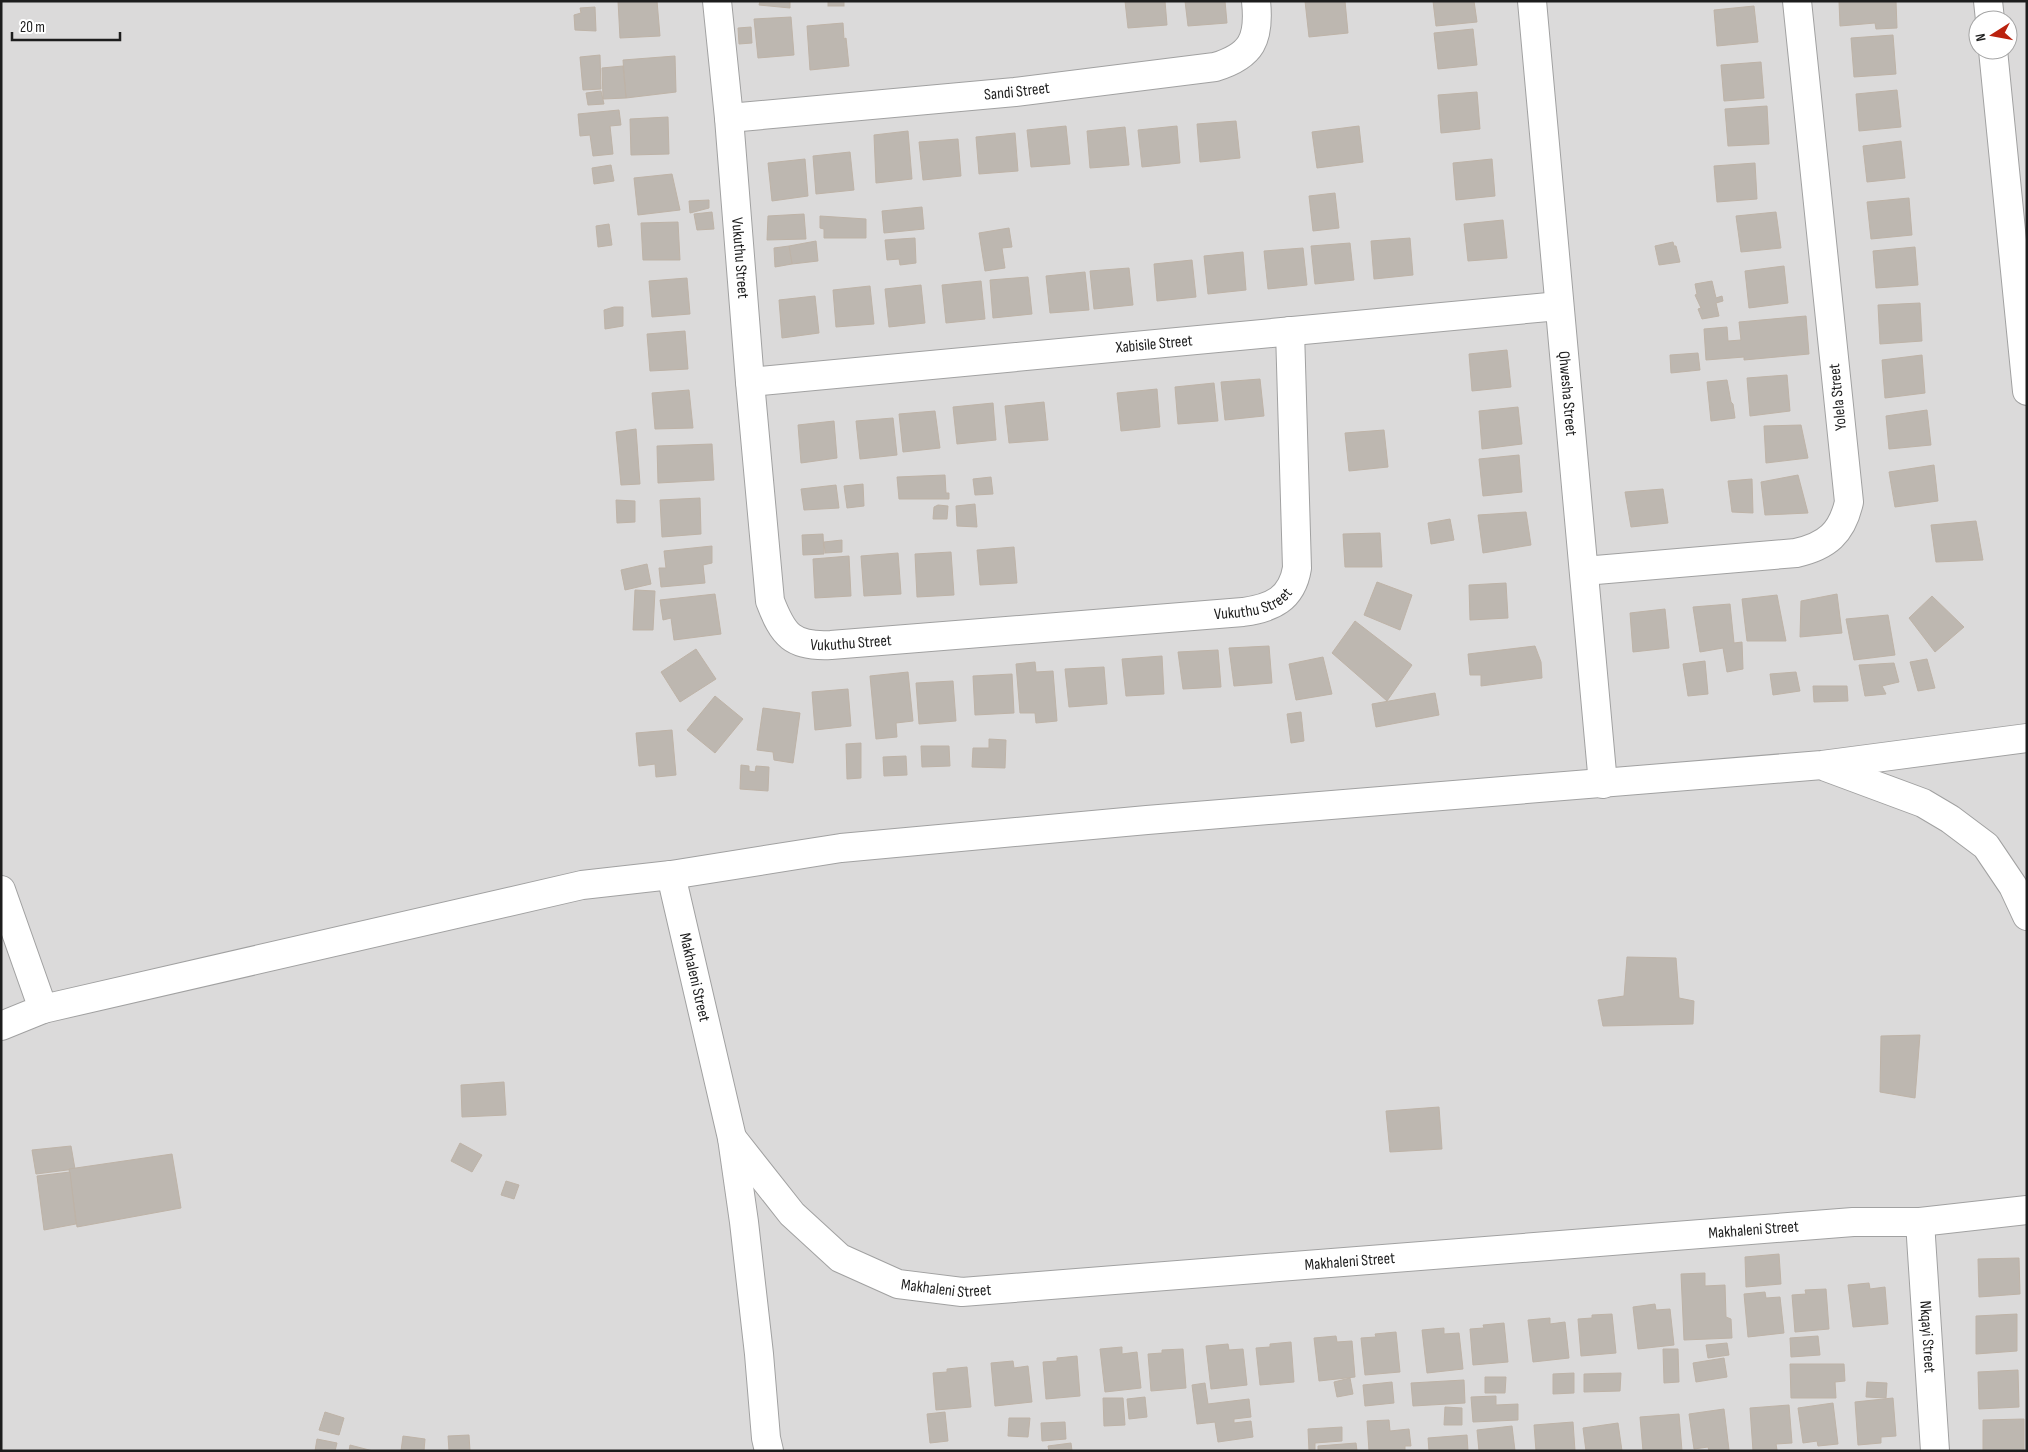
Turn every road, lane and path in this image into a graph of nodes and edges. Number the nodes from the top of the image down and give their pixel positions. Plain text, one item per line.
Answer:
1 (717, 1) edge
2 (1256, 1) edge
3 (1532, 1) edge
4 (1797, 1) edge
5 (1994, 60) edge
6 (729, 118) junction
7 (1559, 306) junction
8 (1290, 331) junction
9 (750, 382) junction
10 (2027, 392) edge
11 (1584, 571) junction
12 (2027, 738) edge
13 (1822, 765) junction
14 (1603, 784) junction
15 (671, 875) junction
16 (1, 890) edge
17 (2027, 916) edge
18 (43, 1008) junction
19 (1, 1026) edge
20 (732, 1138) junction
21 (2027, 1210) edge
22 (1920, 1222) junction
23 (763, 1442) edge
24 (1935, 1451) edge

1 - 6 street, Vukuthu Street
2 - 6 street, Sandi Street
3 - 7 street, Qhwesha Street
4 - 11 street, Yolela Street
5 - 10 street
6 - 9 street, Vukuthu Street
7 - 8 street, Xabisile Street
7 - 11 street, Qhwesha Street
8 - 9 street, Xabisile Street
8 - 9 street, Vukuthu Street
11 - 14 street, Qhwesha Street
12 - 13 street
13 - 14 street
13 - 17 street
14 - 15 street
15 - 18 street
15 - 20 street, Makhaleni Street
16 - 18 street
18 - 19 street
20 - 22 street, Makhaleni Street
20 - 23 street, Makhaleni Street
21 - 22 street, Makhaleni Street
22 - 24 street, Nkqayi Street

